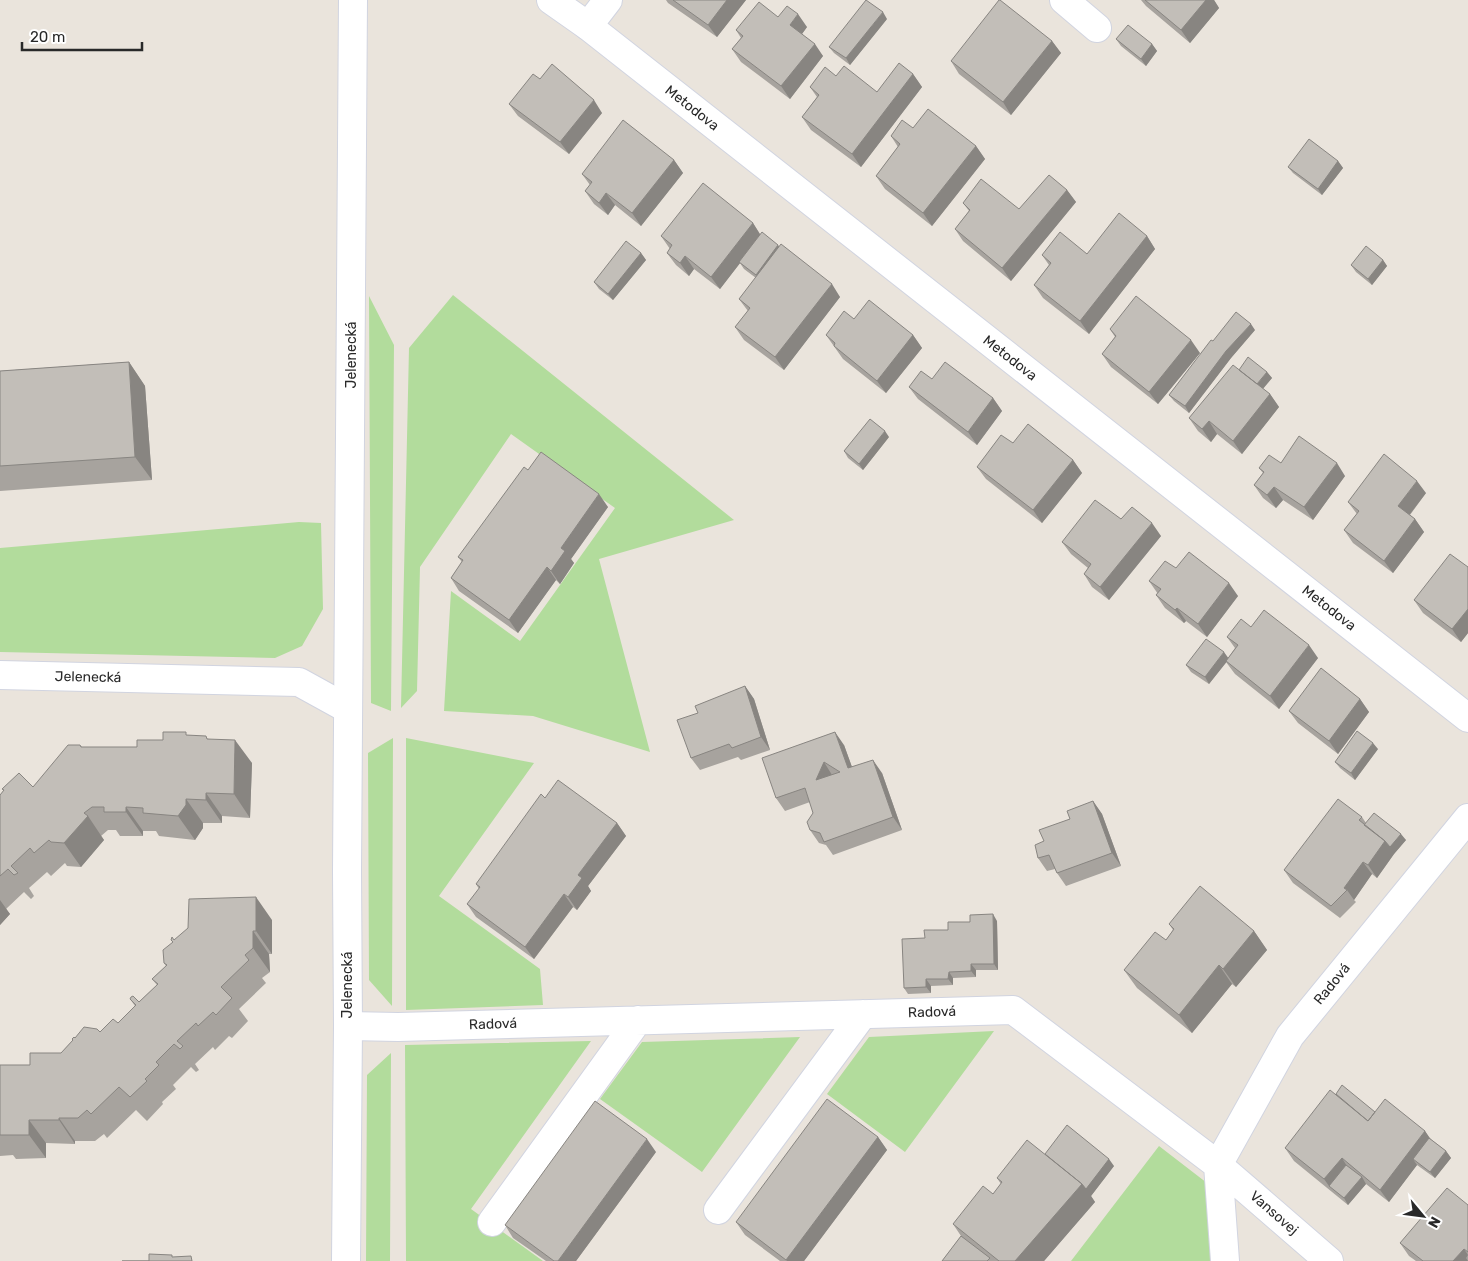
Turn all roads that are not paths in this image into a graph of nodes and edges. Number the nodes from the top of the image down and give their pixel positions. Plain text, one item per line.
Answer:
1 (354, 0) edge
2 (551, 0) edge
3 (608, 0) edge
4 (1064, 0) edge
5 (588, 26) junction
6 (1097, 28) dead end
7 (0, 675) edge
8 (348, 709) junction
9 (1468, 718) edge
10 (1468, 818) edge
11 (863, 1014) junction
12 (638, 1020) junction
13 (348, 1026) junction
14 (1218, 1165) junction
15 (718, 1210) dead end
16 (492, 1222) dead end
17 (346, 1261) edge
18 (1225, 1261) edge
19 (1329, 1261) edge

1 - 8 street, Jelenecká
2 - 5 street, Metodova
3 - 5 street
4 - 6 street
5 - 9 street, Metodova
7 - 8 street, Jelenecká
8 - 13 street, Jelenecká
10 - 14 street, Radová
11 - 12 street, Radová
11 - 14 street, Radová
11 - 15 street
12 - 13 street, Radová
12 - 16 street
13 - 17 street, Jelenecká
14 - 18 street
14 - 19 street, Vansovej

